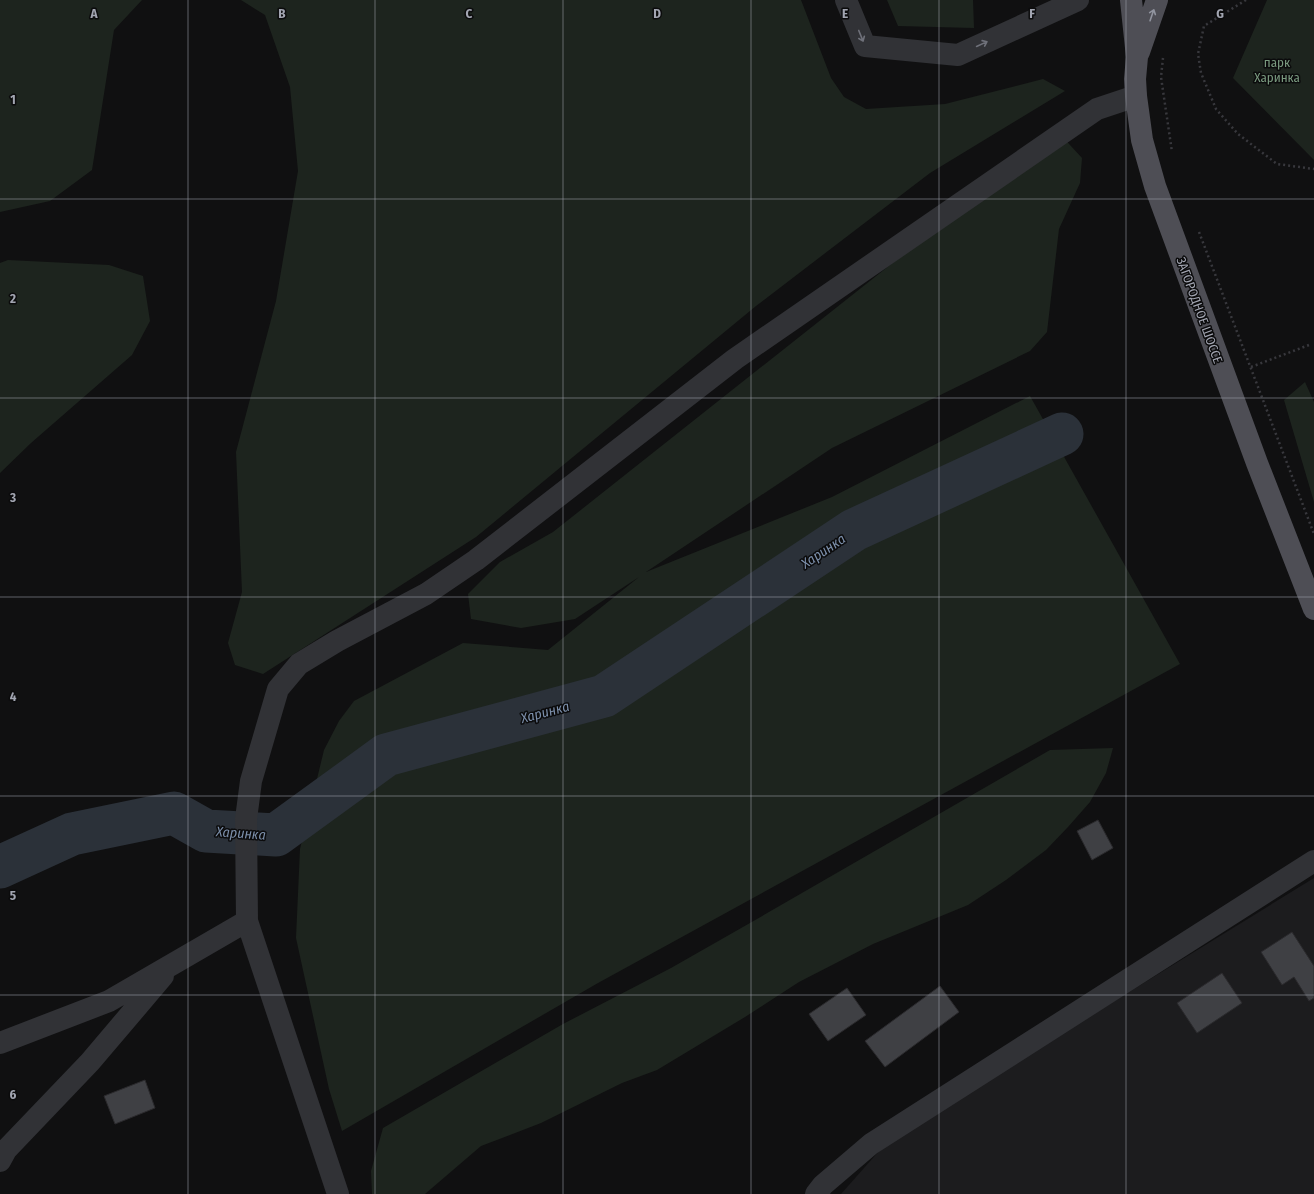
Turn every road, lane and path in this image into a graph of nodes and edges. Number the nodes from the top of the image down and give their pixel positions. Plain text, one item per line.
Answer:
1 (846, 0) edge
2 (1078, 0) edge
3 (1131, 0) edge
4 (1157, 0) edge
5 (1246, 0) edge
6 (1164, 55) dead end
7 (1137, 57) junction
8 (1136, 96) junction
9 (1172, 156) dead end
10 (1314, 169) edge
11 (1198, 230) dead end
12 (1309, 345) dead end
13 (1251, 367) junction
14 (1314, 534) edge
15 (1314, 609) edge
16 (1314, 861) edge
17 (247, 921) junction
18 (174, 963) junction
19 (0, 1043) edge
20 (0, 1161) edge
21 (338, 1194) edge
22 (816, 1194) edge

1 -> 2 street
3 - 7 main road, ЗАГОРОДНОЕ ШОССЕ
7 -> 4 main road
5 - 10 path
6 - 9 path
7 - 8 main road, ЗАГОРОДНОЕ ШОССЕ
8 - 15 main road, ЗАГОРОДНОЕ ШОССЕ
8 - 17 street
11 - 13 path
12 - 13 path
13 - 14 path
16 - 22 street
17 - 18 street
17 - 21 street
18 - 19 street
18 - 20 street

